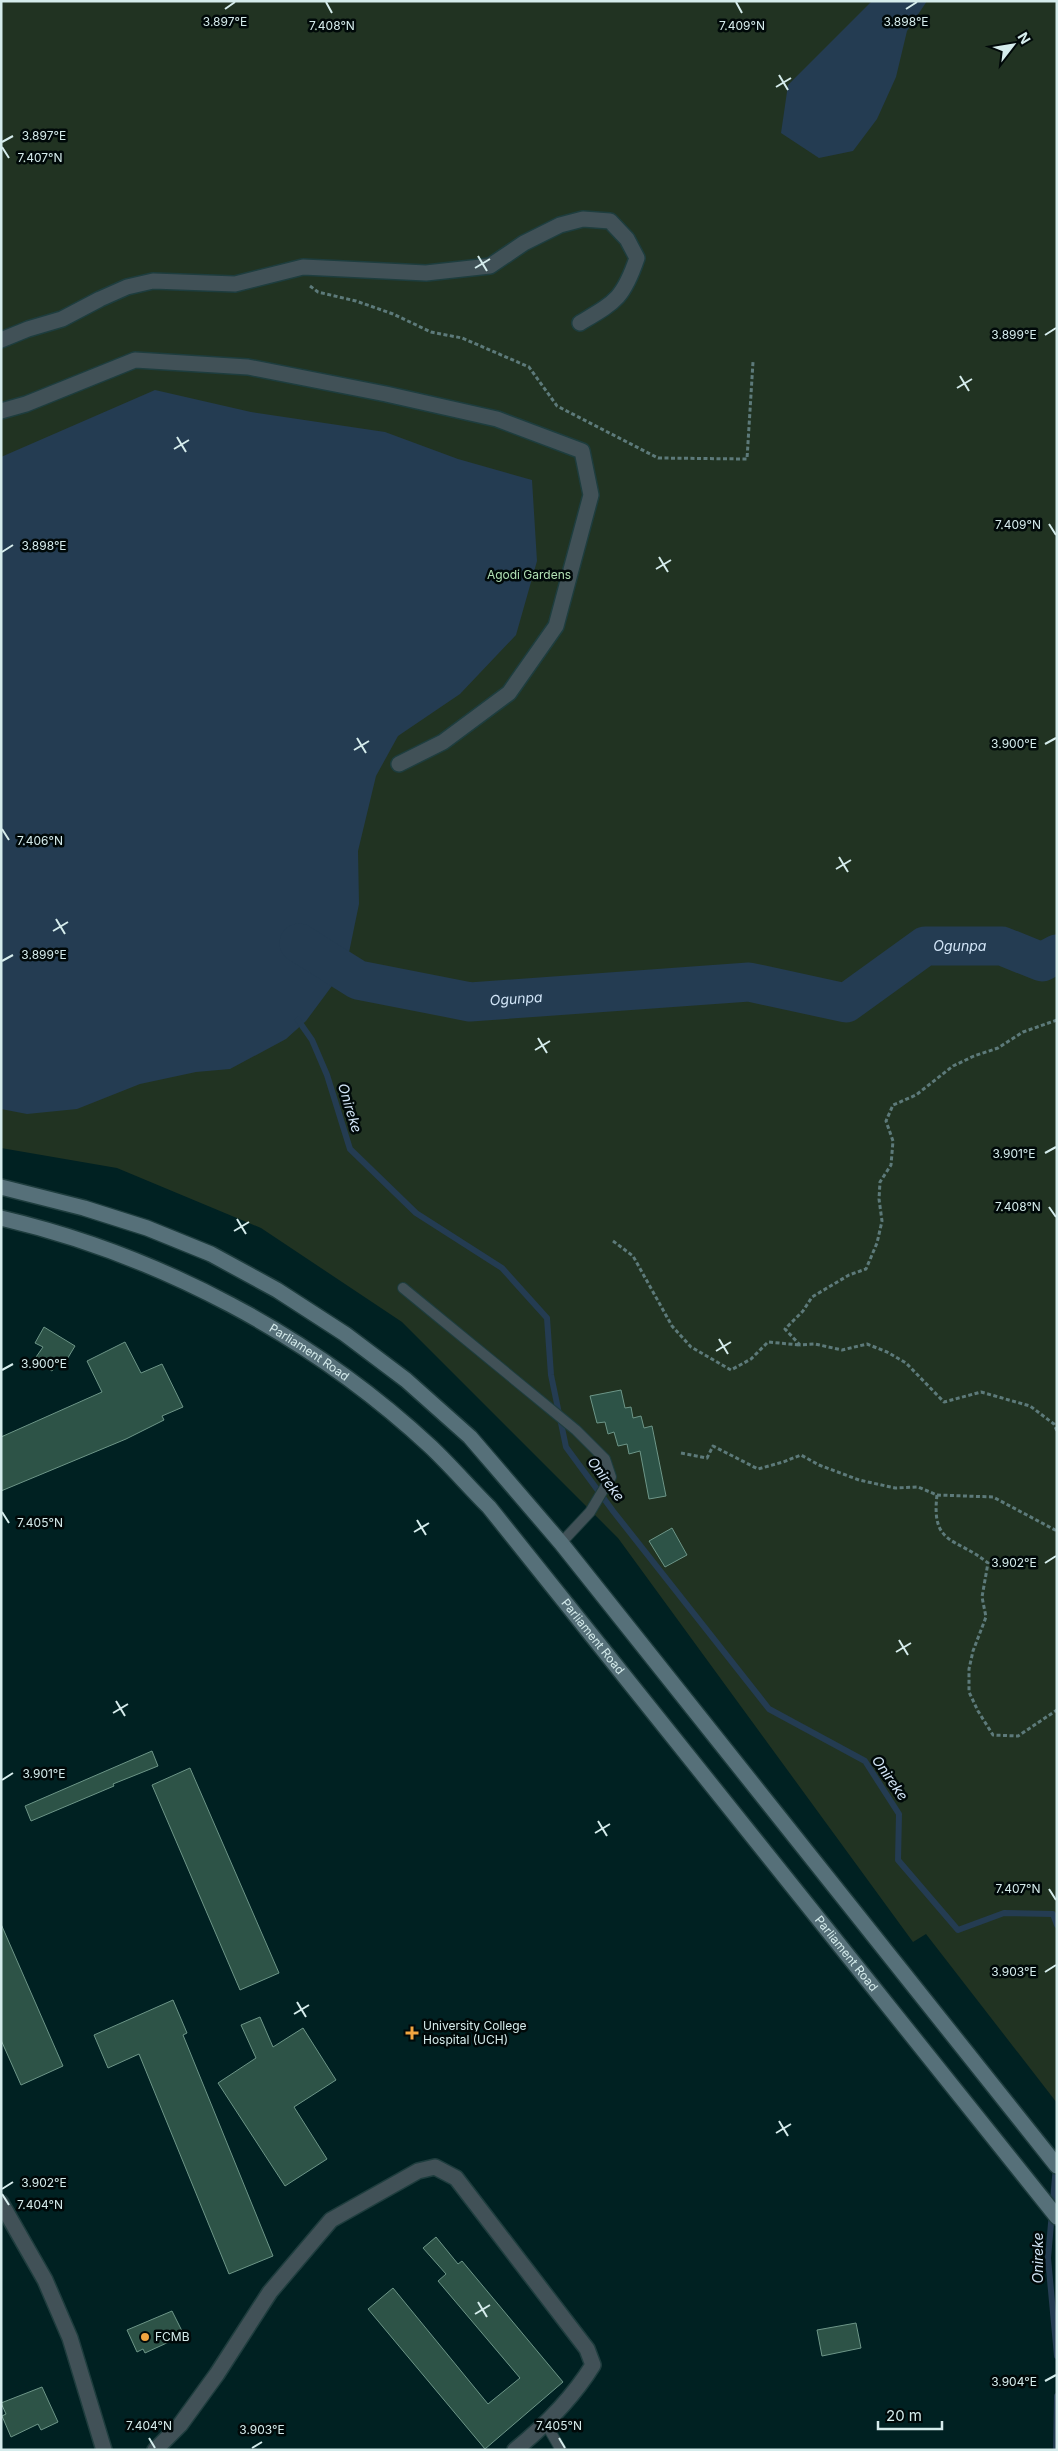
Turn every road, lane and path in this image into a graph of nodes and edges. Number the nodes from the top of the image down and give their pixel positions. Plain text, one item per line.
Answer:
1 (289, 270) junction
2 (580, 323) dead end
3 (1, 340) edge
4 (753, 362) dead end
5 (1, 411) edge
6 (399, 764) dead end
7 (1057, 1020) edge
8 (1, 1187) edge
9 (1, 1218) edge
10 (613, 1241) dead end
11 (403, 1288) dead end
12 (800, 1345) junction
13 (1057, 1430) edge
14 (681, 1453) dead end
15 (937, 1495) junction
16 (1057, 1531) edge
17 (561, 1543) junction
18 (1057, 1710) edge
19 (1052, 2161) edge
20 (1, 2203) edge
21 (1057, 2216) edge
22 (546, 2424) junction
23 (104, 2450) edge
24 (155, 2450) edge
25 (515, 2450) edge
26 (561, 2450) edge

1 - 2 street
1 - 3 street
1 - 4 path
5 - 6 street
7 - 12 path
8 - 17 main road
9 - 21 main road, Parliament Road
10 - 12 path
11 - 17 lane
12 - 13 path
14 - 15 path
15 - 16 path
15 - 18 path
17 - 19 main road
20 - 23 street
22 - 24 street
22 - 25 street
22 - 26 lane

